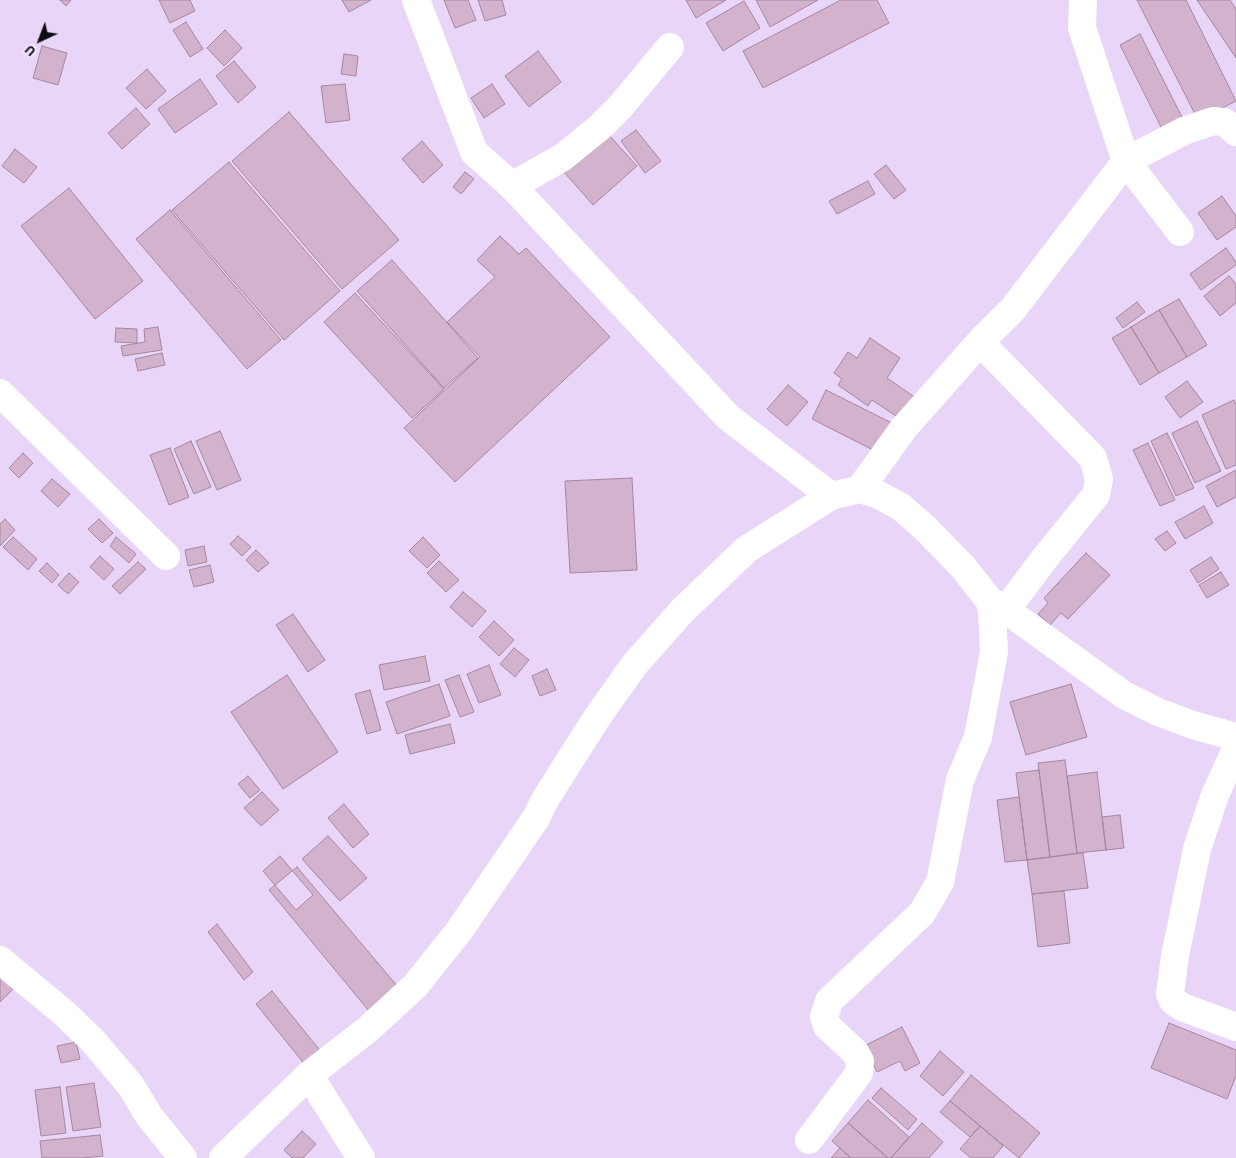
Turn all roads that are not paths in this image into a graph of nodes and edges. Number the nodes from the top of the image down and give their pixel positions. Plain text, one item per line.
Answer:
1 (416, 0) edge
2 (1082, 0) edge
3 (670, 48) dead end
4 (1236, 132) edge
5 (1126, 161) junction
6 (512, 186) junction
7 (1180, 232) dead end
8 (980, 342) junction
9 (0, 393) edge
10 (860, 489) junction
11 (830, 496) junction
12 (166, 556) dead end
13 (998, 605) junction
14 (1236, 737) edge
15 (1236, 749) edge
16 (0, 960) edge
17 (1236, 1027) edge
18 (309, 1074) junction
19 (808, 1140) dead end
20 (183, 1158) edge
21 (223, 1158) edge
22 (362, 1158) edge

1 - 6 street
2 - 5 street
3 - 6 street
4 - 5 street
5 - 7 street
5 - 8 street
6 - 11 street
8 - 10 street
8 - 13 street
9 - 12 street
10 - 11 street
10 - 13 street
11 - 18 street
13 - 14 street
13 - 19 street
15 - 17 street
16 - 20 street
18 - 21 street
18 - 22 street

